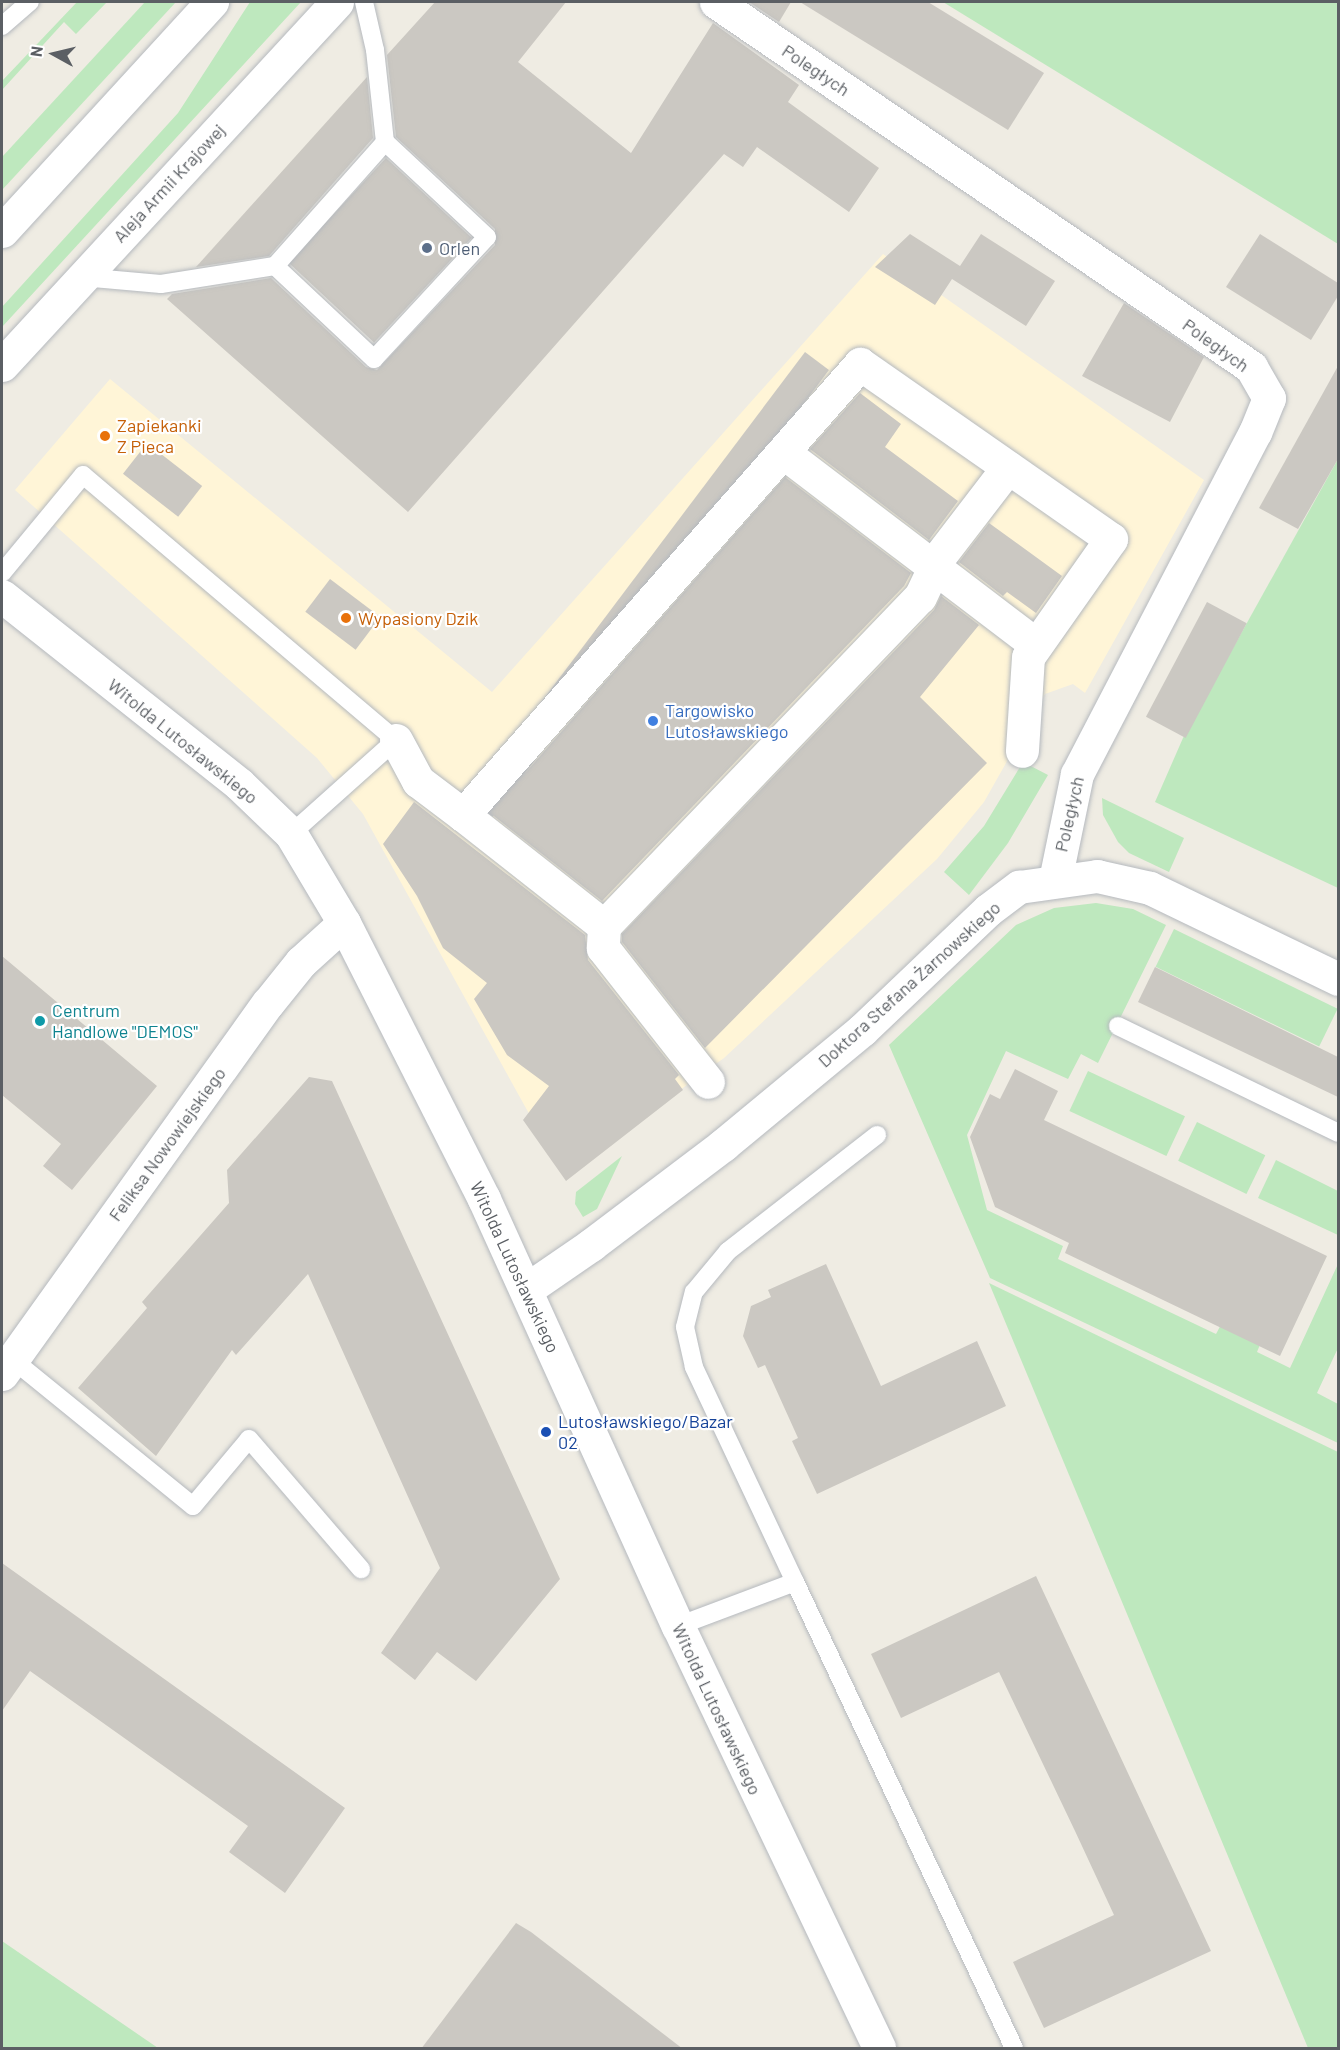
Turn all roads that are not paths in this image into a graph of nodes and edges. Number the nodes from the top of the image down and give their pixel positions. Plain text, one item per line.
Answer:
1 (30, 2) edge
2 (212, 2) edge
3 (337, 2) edge
4 (364, 2) edge
5 (716, 2) edge
6 (2, 26) edge
7 (385, 142) junction
8 (2, 231) edge
9 (275, 266) junction
10 (82, 277) junction
11 (2, 365) edge
12 (783, 452) junction
13 (1008, 467) junction
14 (933, 570) junction
15 (2, 573) edge
16 (2, 596) edge
17 (1036, 645) junction
18 (396, 740) junction
19 (1022, 751) dead end
20 (463, 815) junction
21 (291, 834) junction
22 (1055, 880) junction
23 (344, 923) junction
24 (604, 926) junction
25 (1338, 979) edge
26 (1118, 1026) dead end
27 (708, 1082) dead end
28 (1338, 1133) edge
29 (878, 1135) dead end
30 (526, 1288) junction
31 (7, 1367) edge
32 (361, 1569) dead end
33 (795, 1582) junction
34 (678, 1626) junction
35 (879, 2049) edge
36 (1014, 2049) edge

1 - 6 lane
2 - 8 street
3 - 10 street, Aleja Armii Krajowej
4 - 7 lane
5 - 22 street, Poległych
7 - 9 lane
7 - 9 lane
9 - 10 lane
10 - 11 street, Aleja Armii Krajowej
12 - 13 street
12 - 14 street
12 - 20 street
13 - 14 street
13 - 17 street
14 - 17 street
14 - 24 street
15 - 18 lane
16 - 21 street, Witolda Lutosławskiego
17 - 19 street
18 - 20 street
18 - 21 lane
20 - 24 street
21 - 23 street, Witolda Lutosławskiego
22 - 25 street, Doktora Stefana Żarnowskiego
22 - 30 street, Doktora Stefana Żarnowskiego
23 - 30 street, Witolda Lutosławskiego
23 - 31 street, Feliksa Nowowiejskiego
24 - 27 street
26 - 28 lane
29 - 33 lane
30 - 34 street, Witolda Lutosławskiego
31 - 32 lane
33 - 34 lane
33 - 36 lane
34 - 35 street, Witolda Lutosławskiego

